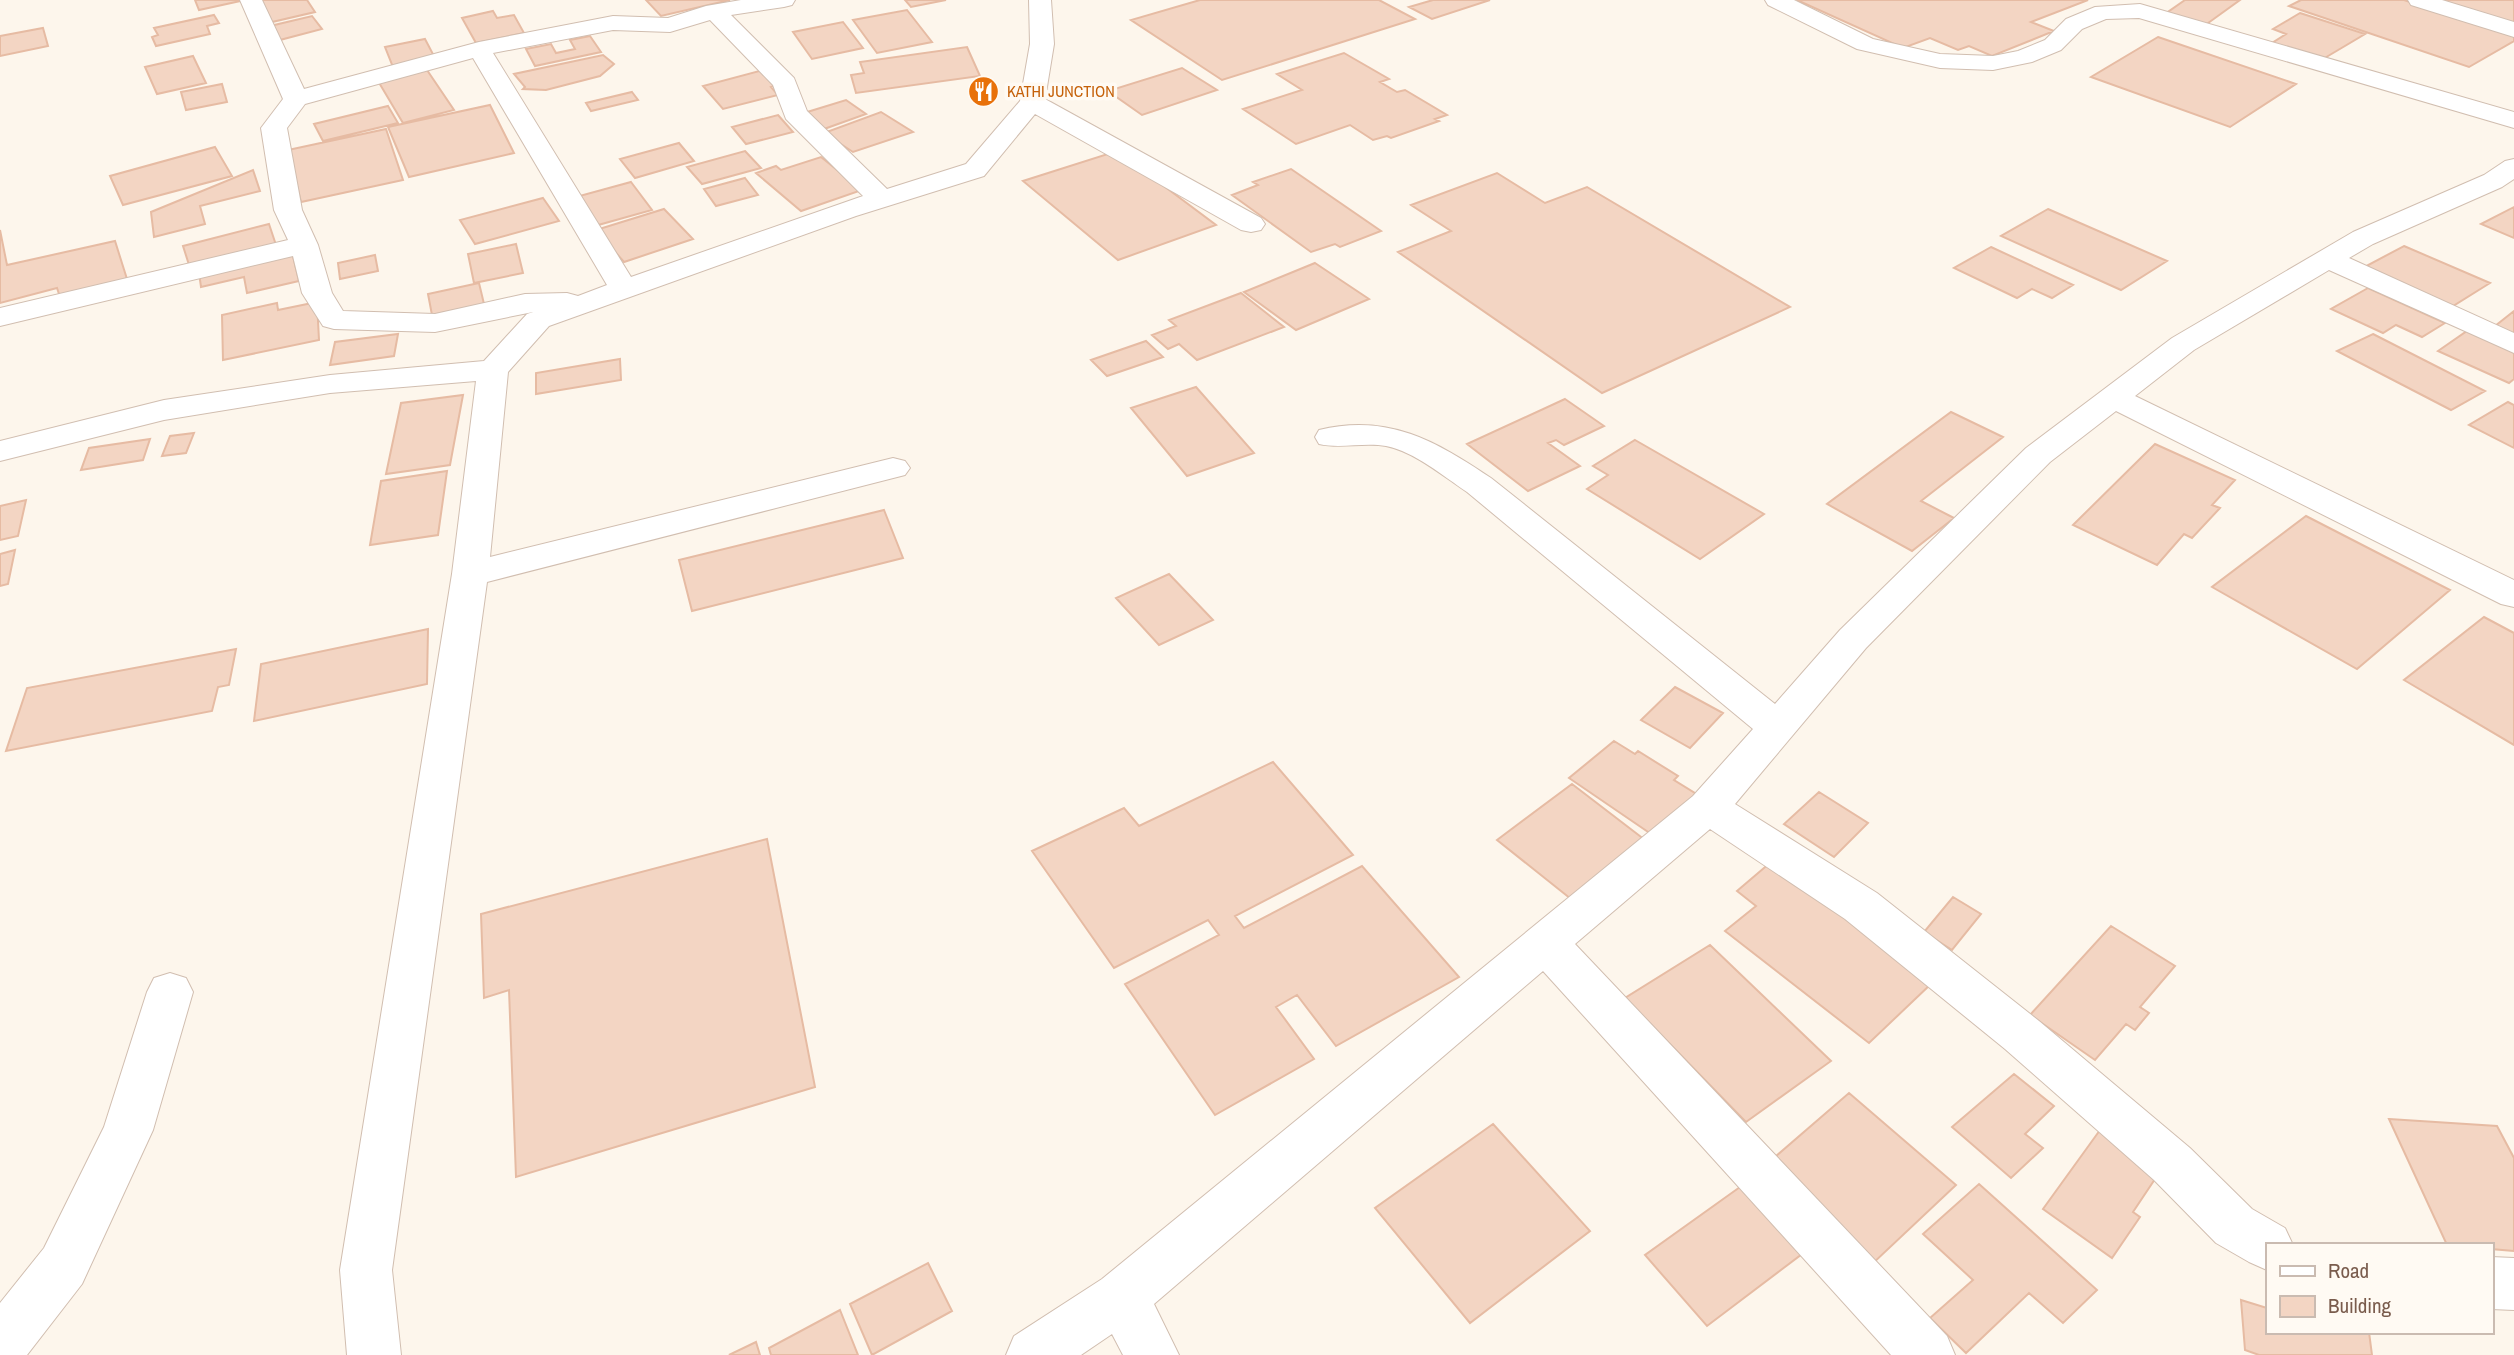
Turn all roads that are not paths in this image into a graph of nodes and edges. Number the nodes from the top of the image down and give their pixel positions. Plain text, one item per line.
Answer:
1 (251, 0) edge
2 (784, 0) edge
3 (1040, 0) edge
4 (1776, 0) edge
5 (2419, 0) edge
6 (714, 12) junction
7 (2514, 30) edge
8 (479, 49) junction
9 (296, 99) junction
10 (1032, 102) junction
11 (2514, 120) edge
12 (2507, 179) edge
13 (882, 199) junction
14 (1251, 224) dead end
15 (304, 245) junction
16 (2328, 259) junction
17 (624, 289) junction
18 (589, 302) junction
19 (0, 317) edge
20 (2514, 344) edge
21 (492, 370) junction
22 (2114, 398) junction
23 (1331, 437) dead end
24 (0, 451) edge
25 (893, 468) dead end
26 (470, 574) junction
27 (2514, 595) edge
28 (1777, 727) junction
29 (1708, 807) junction
30 (1545, 943) junction
31 (170, 992) dead end
32 (2266, 1244) edge
33 (2493, 1283) edge
34 (2514, 1284) edge
35 (1121, 1297) junction
36 (0, 1346) edge
37 (374, 1355) edge
38 (1032, 1355) edge
39 (1152, 1355) edge
40 (1928, 1355) edge

1 - 9 street
2 - 6 street
3 - 10 street
4 - 11 street
5 - 7 street
6 - 8 street
6 - 13 street
8 - 9 street
8 - 17 street
9 - 15 street
10 - 13 street
10 - 14 street
12 - 16 street
13 - 17 street
15 - 18 street
15 - 19 street
16 - 20 street
16 - 22 street
17 - 18 street
18 - 21 street
21 - 24 street
21 - 26 street
22 - 27 street
22 - 28 street
23 - 28 street
25 - 26 street
26 - 37 street
28 - 29 street
29 - 30 street
29 - 32 street
30 - 35 street
30 - 40 street
31 - 36 street
33 - 34 street
35 - 38 street
35 - 39 street

